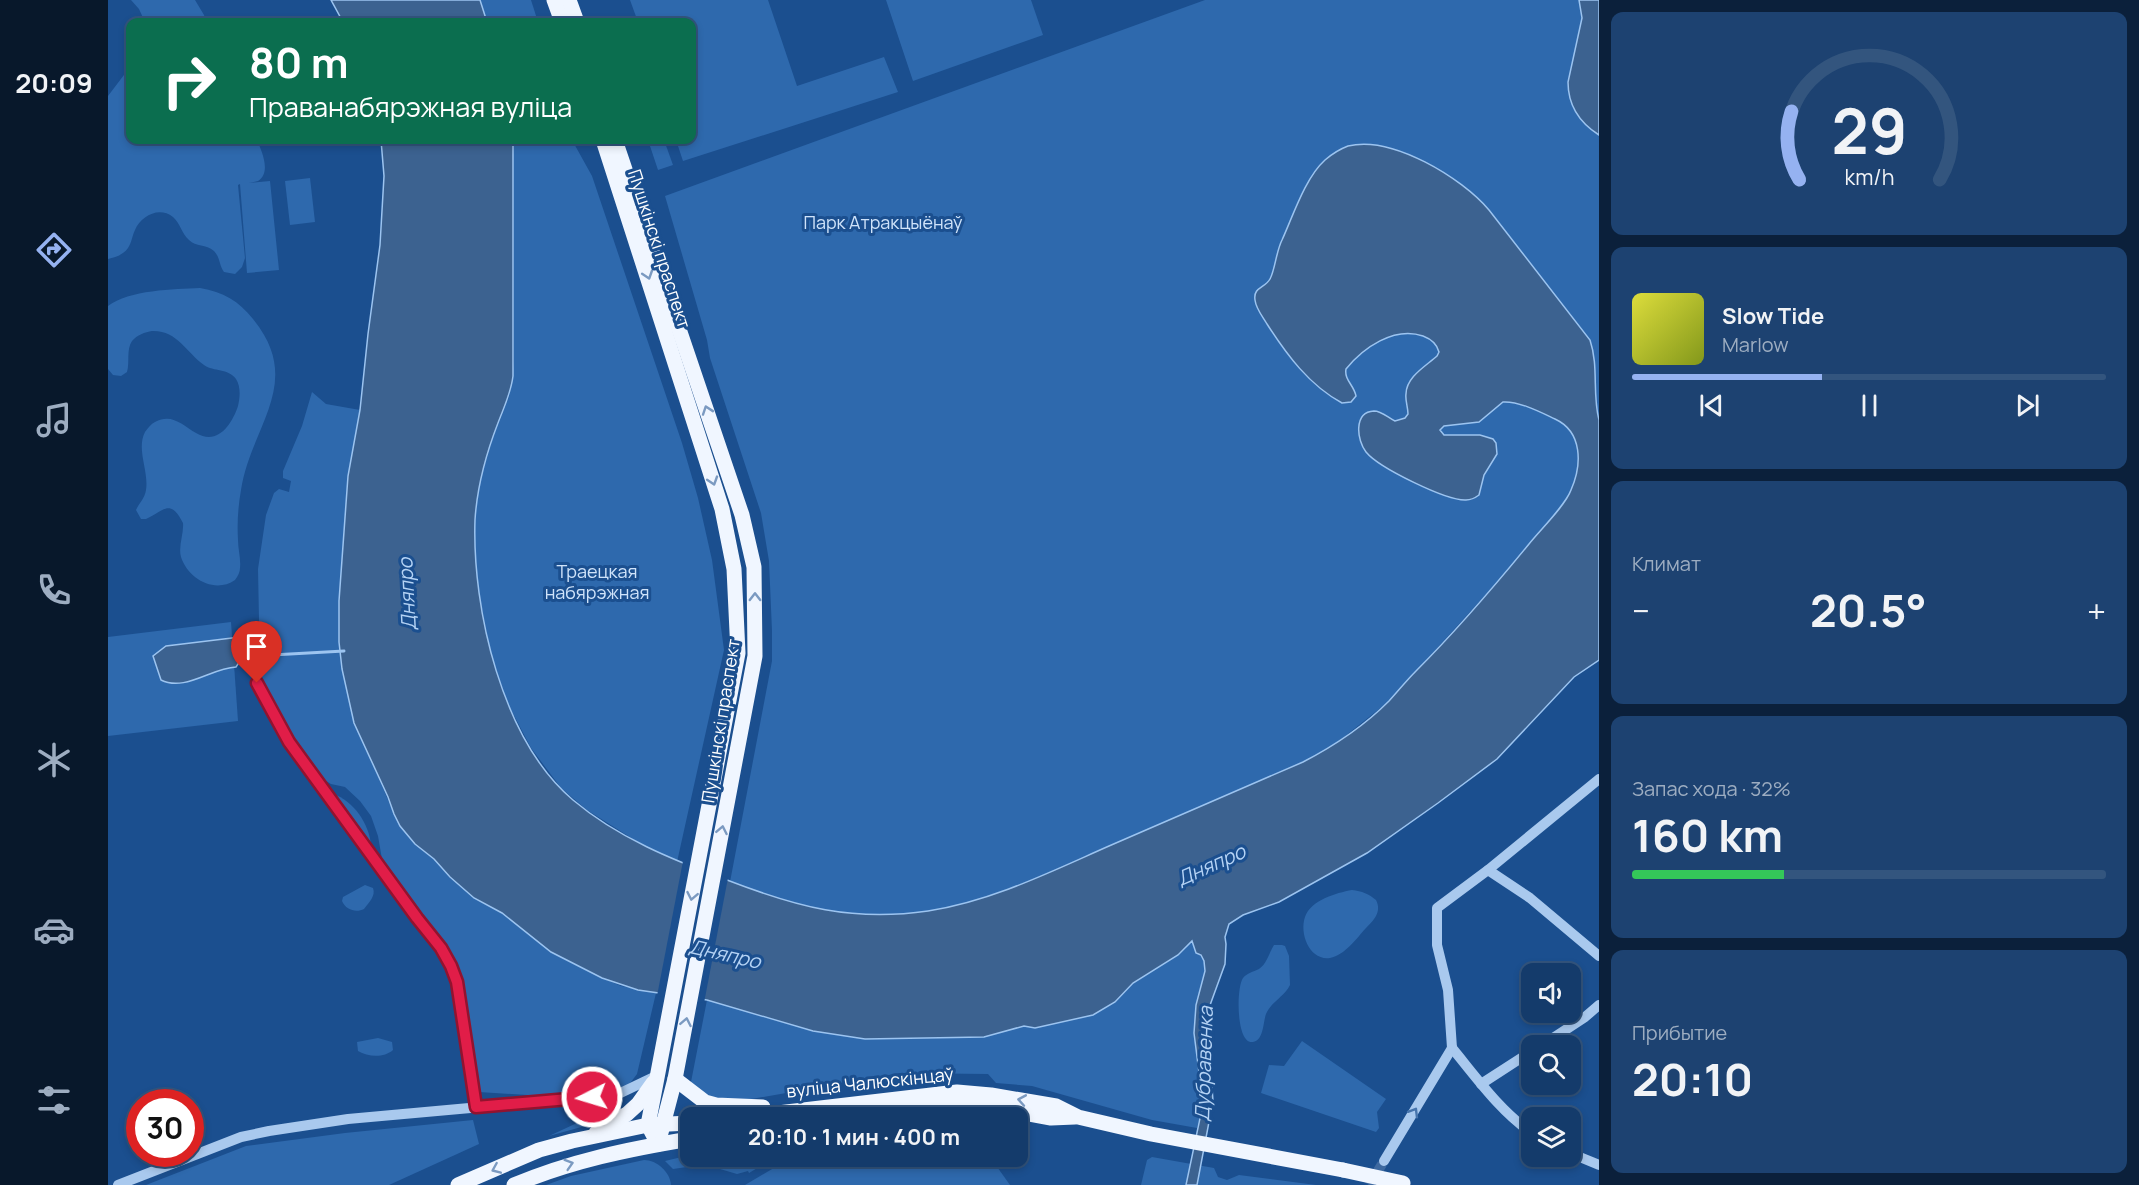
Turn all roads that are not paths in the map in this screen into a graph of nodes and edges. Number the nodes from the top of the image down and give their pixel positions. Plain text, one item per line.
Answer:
1 (554, 0) edge
2 (569, 0) edge
3 (561, 18) edge
4 (576, 18) edge
5 (604, 144) edge
6 (616, 144) edge
7 (257, 683) dead end
8 (1599, 779) edge
9 (1488, 870) junction
10 (1599, 956) edge
11 (1599, 1005) edge
12 (1558, 1035) edge
13 (1452, 1048) junction
14 (1521, 1058) edge
15 (658, 1075) junction
16 (675, 1079) junction
17 (1481, 1084) junction
18 (610, 1098) junction
19 (476, 1107) junction
20 (769, 1107) edge
21 (866, 1107) edge
22 (614, 1121) junction
23 (680, 1123) edge
24 (664, 1124) junction
25 (648, 1125) junction
26 (1521, 1125) edge
27 (591, 1136) junction
28 (680, 1141) edge
29 (658, 1144) junction
30 (1581, 1158) edge
31 (1384, 1161) tunnel mouth
32 (1599, 1165) edge
33 (1408, 1184) edge
34 (118, 1185) edge
35 (458, 1185) edge
36 (514, 1185) edge

1 - 3 main road
2 - 4 main road
5 -> 15 main road, Пушкінскі праспект
16 -> 6 main road, Пушкінскі праспект
7 - 19 street
8 - 9 street
9 - 10 street
9 - 13 street
11 - 12 street
13 - 17 street
31 -> 13 street
14 - 17 street
15 - 18 street
15 - 22 main road, Пушкінскі праспект
15 - 25 main road, Пушкінскі праспект
16 - 20 main road
16 - 24 main road, Пушкінскі праспект
17 - 26 street
18 - 19 street
18 - 22 street
19 - 34 street
21 - 33 main road, вуліца Чалюскінцаў, bridge
22 - 27 main road, Пушкінскі праспект
23 - 24 main road
24 - 25 main road
24 - 29 main road, Пушкінскі праспект
25 - 27 main road
25 - 29 main road
27 -> 35 main road
28 - 29 main road
36 -> 29 main road
30 - 32 street

